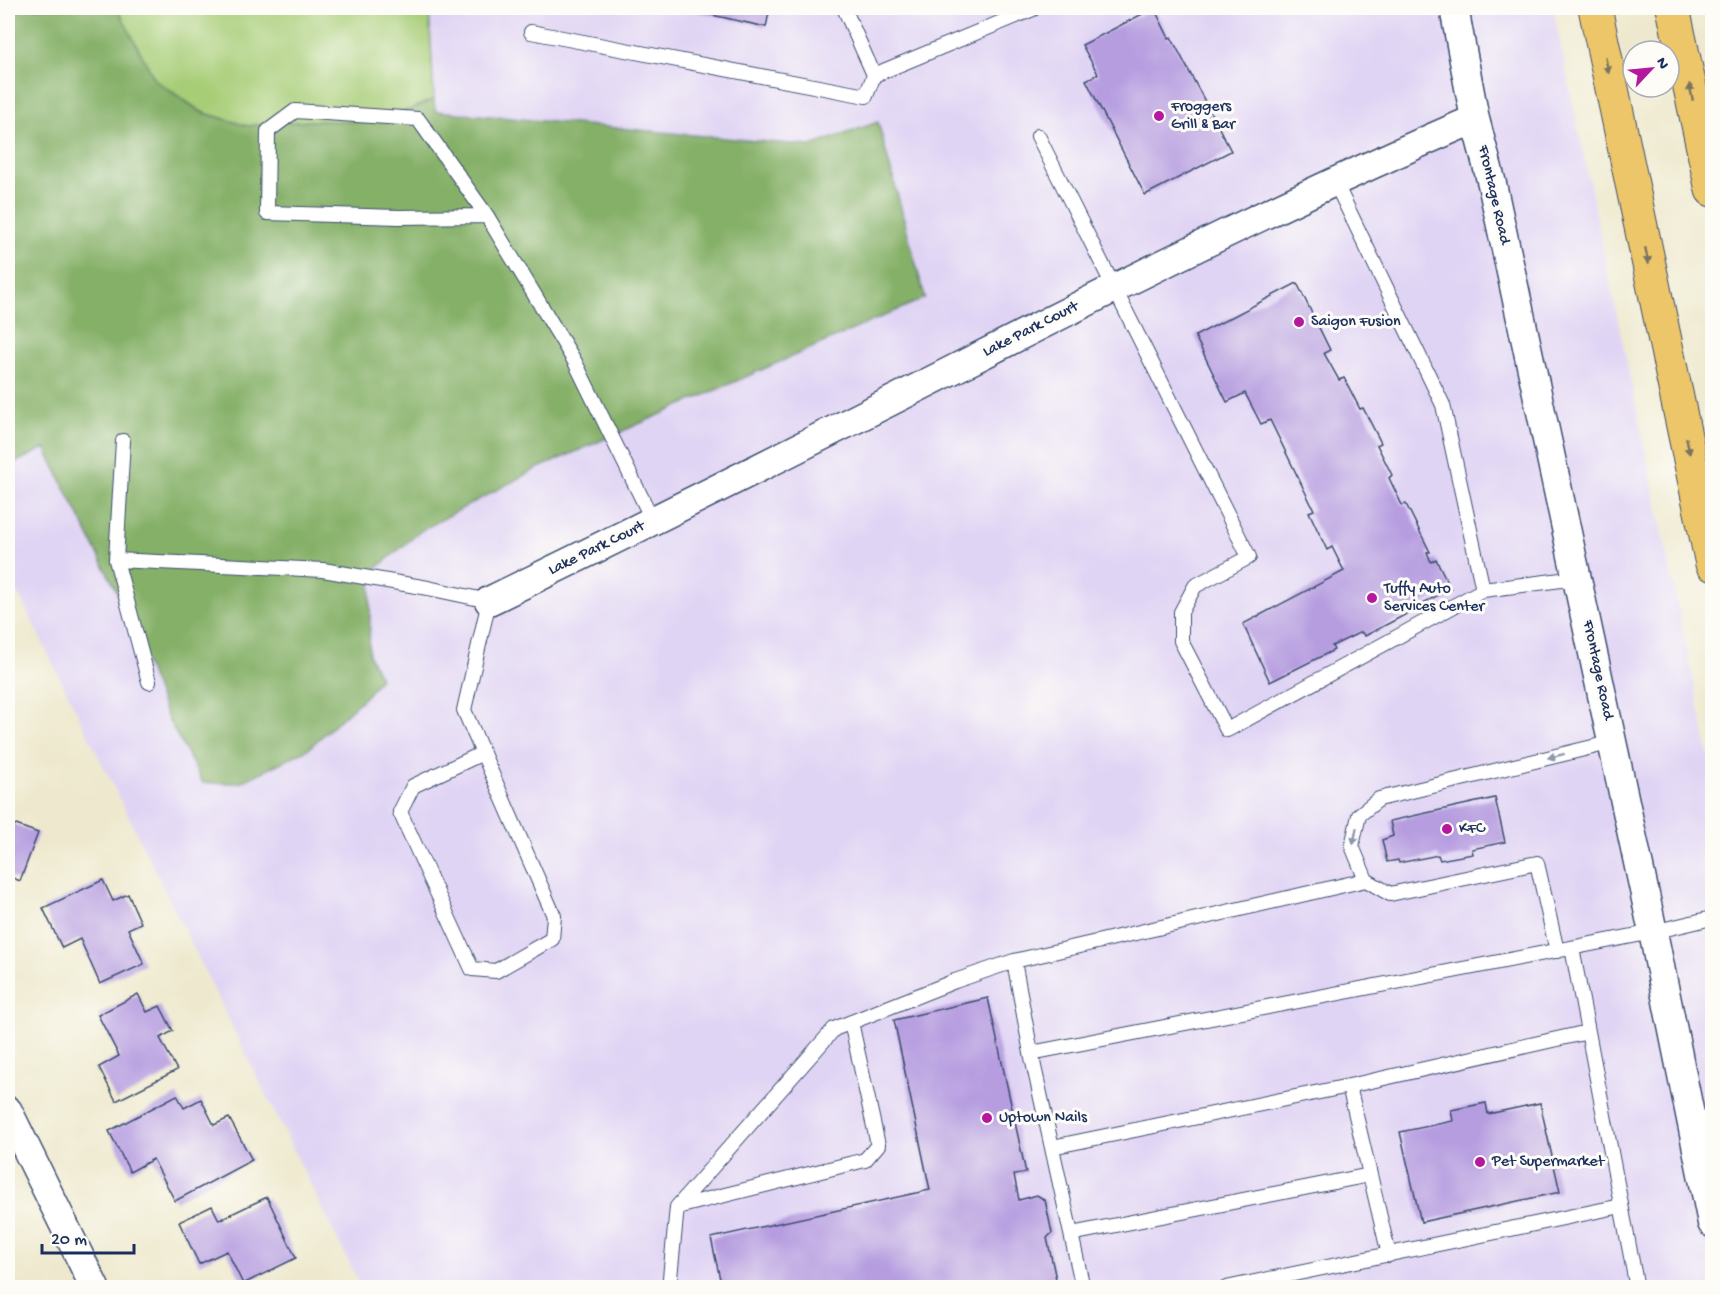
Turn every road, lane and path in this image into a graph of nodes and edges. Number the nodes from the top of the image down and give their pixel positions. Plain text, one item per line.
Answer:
1 (844, 8) edge
2 (1454, 8) edge
3 (1595, 8) edge
4 (1673, 8) edge
5 (1034, 9) edge
6 (531, 32) dead end
7 (874, 75) junction
8 (1475, 119) junction
9 (1038, 136) dead end
10 (1335, 180) junction
11 (1713, 190) edge
12 (487, 216) junction
13 (1115, 288) junction
14 (123, 441) dead end
15 (653, 521) junction
16 (116, 560) junction
17 (1713, 564) edge
18 (1577, 578) junction
19 (1483, 590) junction
20 (489, 601) junction
21 (148, 682) dead end
22 (1613, 742) junction
23 (483, 753) junction
24 (1366, 880) junction
25 (1713, 918) edge
26 (1653, 932) junction
27 (1572, 948) junction
28 (1557, 951) junction
29 (1014, 961) junction
30 (851, 1022) junction
31 (1588, 1032) junction
32 (1031, 1053) junction
33 (1349, 1086) junction
34 (8, 1111) edge
35 (1052, 1147) junction
36 (1370, 1174) junction
37 (1621, 1206) junction
38 (677, 1207) junction
39 (1713, 1223) edge
40 (1071, 1234) junction
41 (1389, 1255) junction
42 (95, 1287) edge
43 (669, 1287) edge
44 (1083, 1287) edge
45 (1226, 1287) edge
46 (1637, 1287) edge

1 - 7 lane
2 - 8 street
3 -> 17 main road
11 -> 4 main road
5 - 7 lane
6 - 7 lane
8 - 10 street, Lake Park Court
8 - 18 street, Frontage Road
9 - 13 lane
10 - 13 street, Lake Park Court
10 - 19 lane
12 - 12 lane
12 - 15 lane
13 - 15 street, Lake Park Court
13 - 19 lane
14 - 16 lane
15 - 20 street, Lake Park Court
16 - 20 lane
16 - 21 lane
18 - 19 lane
18 - 22 street, Frontage Road
20 - 23 lane
22 -> 24 lane
22 - 26 street, Frontage Road
23 - 23 lane
24 - 28 lane
24 - 29 lane
25 - 26 lane
26 - 27 lane
26 - 39 street, Frontage Road
27 - 28 lane
27 - 31 lane
28 - 32 lane
29 - 30 lane
29 - 32 lane
30 - 38 lane
30 - 38 lane
31 - 33 lane
31 - 37 lane
32 - 35 lane
33 - 35 lane
33 - 36 lane
34 - 42 street
35 - 40 lane
36 - 40 lane
36 - 41 lane
37 - 41 lane
37 - 46 lane
38 - 43 lane
40 - 44 lane
41 - 45 lane

